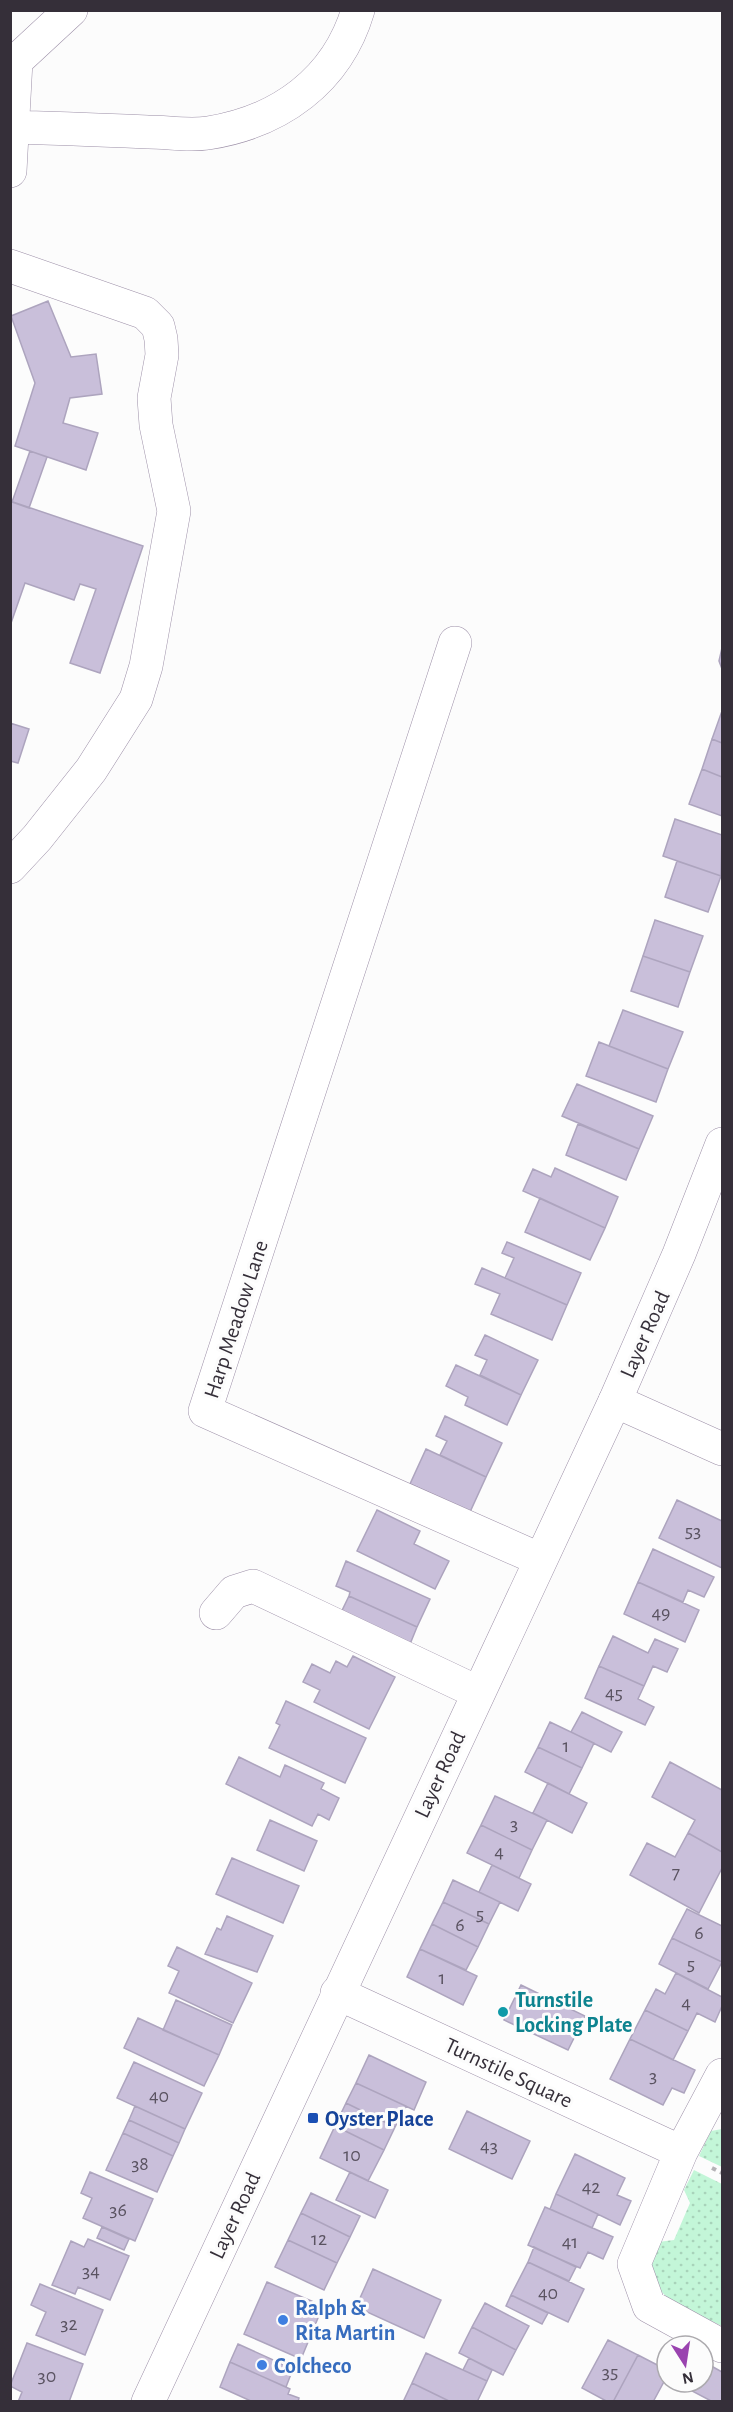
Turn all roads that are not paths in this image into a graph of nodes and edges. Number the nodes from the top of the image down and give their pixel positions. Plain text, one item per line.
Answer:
1 (71, 10) edge
2 (358, 10) edge
3 (12, 127) edge
4 (10, 171) edge
5 (10, 266) edge
6 (455, 643) dead end
7 (10, 867) edge
8 (723, 1144) edge
9 (615, 1401) junction
10 (723, 1449) edge
11 (539, 1559) junction
12 (216, 1613) dead end
13 (477, 1692) junction
14 (337, 1993) junction
15 (723, 2075) edge
16 (681, 2152) junction
17 (723, 2346) edge
18 (148, 2402) edge

1 - 3 main road
2 - 3 main road
3 - 4 main road
5 - 7 main road
6 - 11 main road, Harp Meadow Lane
8 - 9 main road, Layer Road
9 - 10 main road
9 - 11 main road, Layer Road
11 - 13 main road, Layer Road
12 - 13 main road
13 - 14 main road, Layer Road
14 - 16 main road, Turnstile Square
14 - 18 main road, Layer Road
15 - 16 main road
16 - 17 main road

